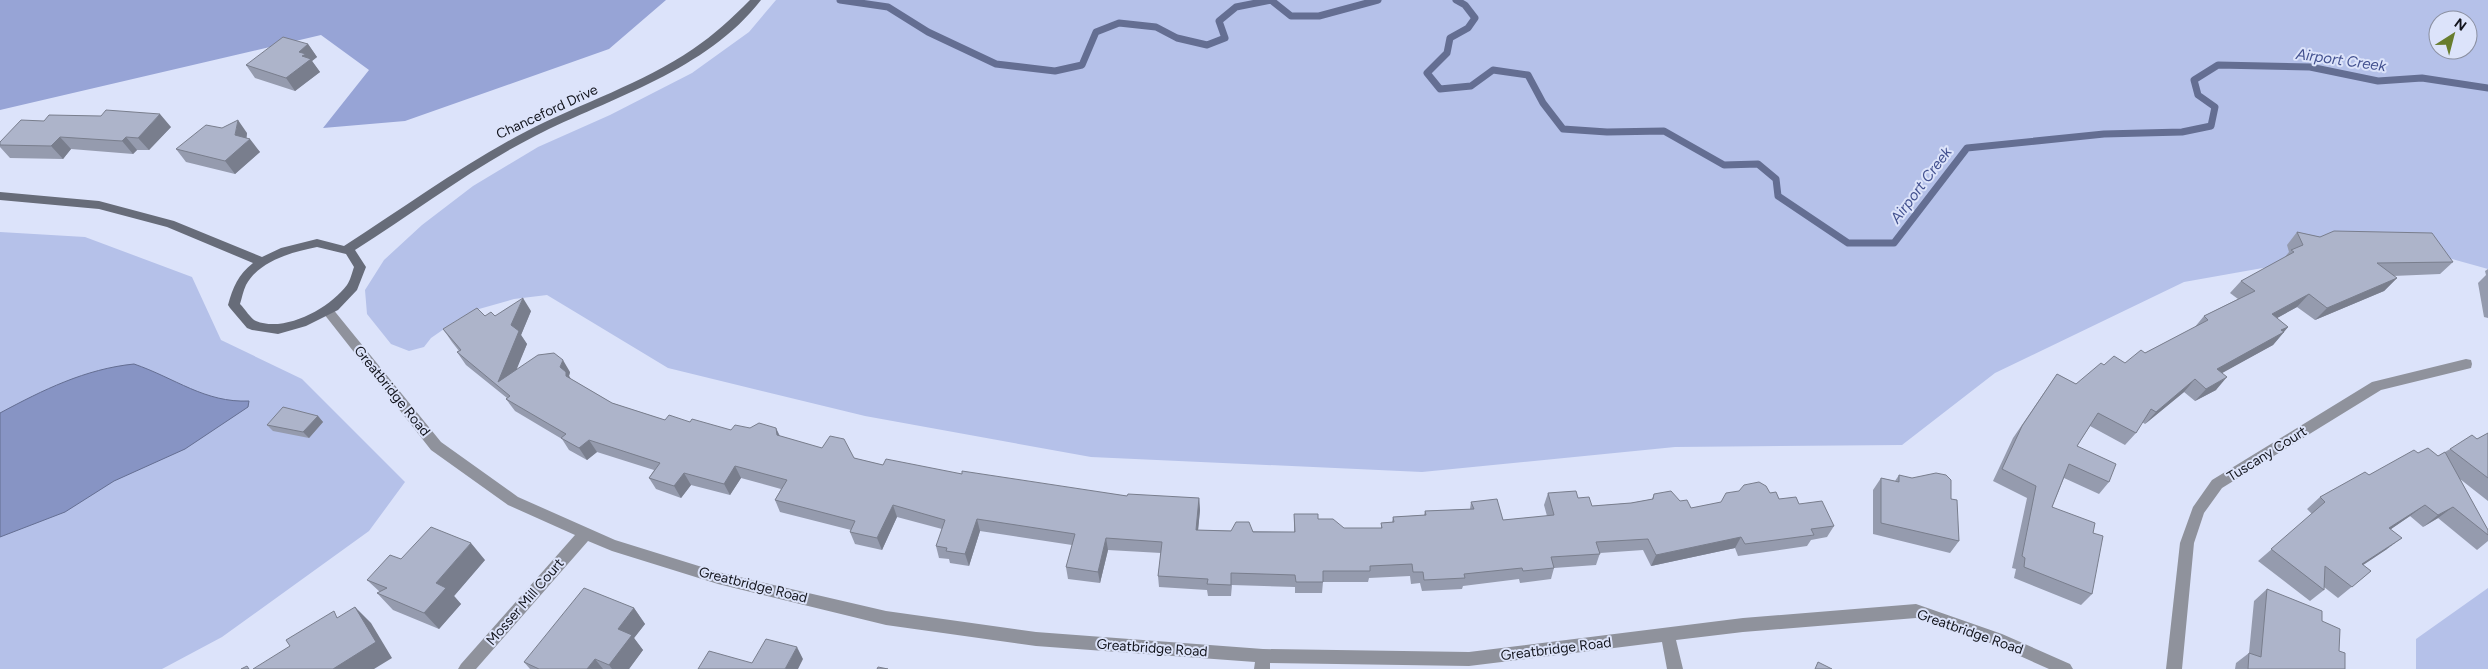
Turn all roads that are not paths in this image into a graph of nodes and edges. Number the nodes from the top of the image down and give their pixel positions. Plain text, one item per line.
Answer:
1 (756, 0) edge
2 (0, 196) edge
3 (348, 249) junction
4 (263, 262) junction
5 (328, 311) junction
6 (2466, 364) dead end
7 (584, 534) junction
8 (1668, 636) junction
9 (1262, 663) edge
10 (466, 669) edge
11 (1675, 669) edge
12 (2065, 669) edge
13 (2174, 669) edge

1 - 3 street, Chanceford Drive
2 - 4 street
3 - 4 street
3 - 5 street
4 - 5 street
5 - 7 street, Greatbridge Road
6 - 13 street, Tuscany Court
7 - 9 street, Greatbridge Road
7 - 10 street, Mosser Mill Court
8 - 9 street, Greatbridge Road
8 - 11 street
8 - 12 street, Greatbridge Road

